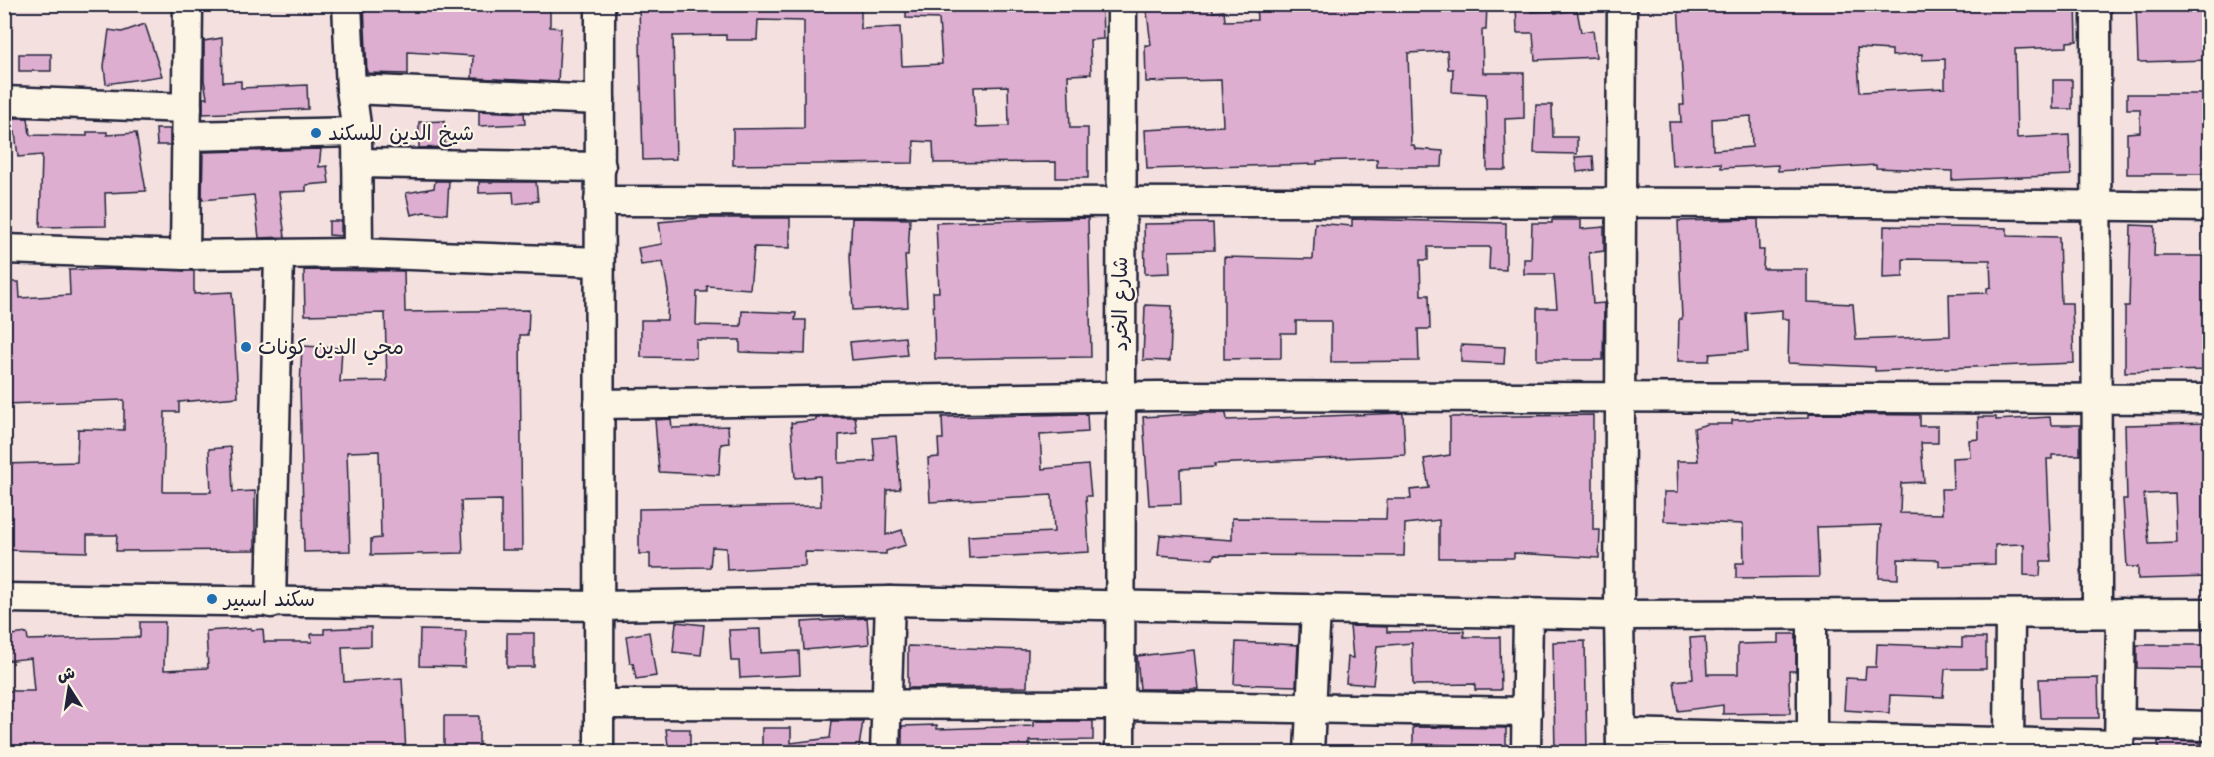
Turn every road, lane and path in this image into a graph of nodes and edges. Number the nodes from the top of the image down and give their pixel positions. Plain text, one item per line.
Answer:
1 (188, 4) edge
2 (348, 4) edge
3 (600, 4) edge
4 (1122, 4) edge
5 (1622, 4) edge
6 (2096, 4) edge
7 (351, 88) junction
8 (600, 100) junction
9 (4, 101) edge
10 (187, 108) junction
11 (357, 132) junction
12 (187, 136) junction
13 (357, 163) junction
14 (601, 167) junction
15 (599, 201) junction
16 (1120, 202) junction
17 (1621, 203) junction
18 (2095, 205) junction
19 (2210, 207) edge
20 (4, 249) edge
21 (358, 253) junction
22 (185, 255) junction
23 (279, 255) junction
24 (599, 262) junction
25 (1119, 398) junction
26 (2095, 398) junction
27 (1620, 399) junction
28 (2210, 399) edge
29 (598, 404) junction
30 (4, 598) edge
31 (890, 601) junction
32 (271, 603) junction
33 (1118, 604) junction
34 (598, 606) junction
35 (1316, 609) junction
36 (2109, 612) junction
37 (1528, 613) junction
38 (2210, 613) edge
39 (2010, 614) junction
40 (1618, 615) junction
41 (1812, 616) junction
42 (600, 704) junction
43 (887, 705) junction
44 (1119, 705) junction
45 (1311, 709) junction
46 (1527, 712) junction
47 (2210, 726) edge
48 (2119, 741) edge
49 (1621, 743) edge
50 (1812, 745) edge
51 (2009, 747) edge
52 (599, 753) edge
53 (885, 753) edge
54 (1120, 753) edge
55 (1309, 753) edge
56 (1526, 753) edge

1 - 10 street
2 - 7 street
3 - 8 street
4 - 16 street, شارع الخرد
5 - 17 street
6 - 18 street
7 - 8 street
7 - 11 street
8 - 14 street
9 - 10 street
10 - 12 street
11 - 12 street
11 - 13 street
12 - 22 street
13 - 14 street
13 - 21 street
14 - 15 street
15 - 16 street
15 - 24 street
16 - 17 street
16 - 25 street, شارع الخرد
17 - 18 street
17 - 27 street
18 - 19 street
18 - 26 street
20 - 22 street
21 - 23 street
21 - 24 street
22 - 23 street
23 - 32 street
24 - 29 street
25 - 27 street
25 - 29 street
25 - 33 street, شارع الخرد
26 - 27 street
26 - 28 street
26 - 36 street
27 - 40 street
29 - 34 street
30 - 32 street
31 - 33 street
31 - 34 street
31 - 43 street
32 - 34 street
33 - 35 street
33 - 44 street, شارع الخرد
34 - 42 street
35 - 37 street
35 - 45 street
36 - 38 street
36 - 39 street
36 - 48 street
37 - 40 street
37 - 46 street
39 - 41 street
39 - 51 street
40 - 41 street
40 - 49 street
41 - 50 street
42 - 43 street
42 - 52 street
43 - 44 street
43 - 53 street
44 - 45 street
44 - 54 street, شارع الخرد
45 - 46 street
45 - 55 street
46 - 56 street
47 - 48 street
48 - 51 street
49 - 50 street
50 - 51 street

